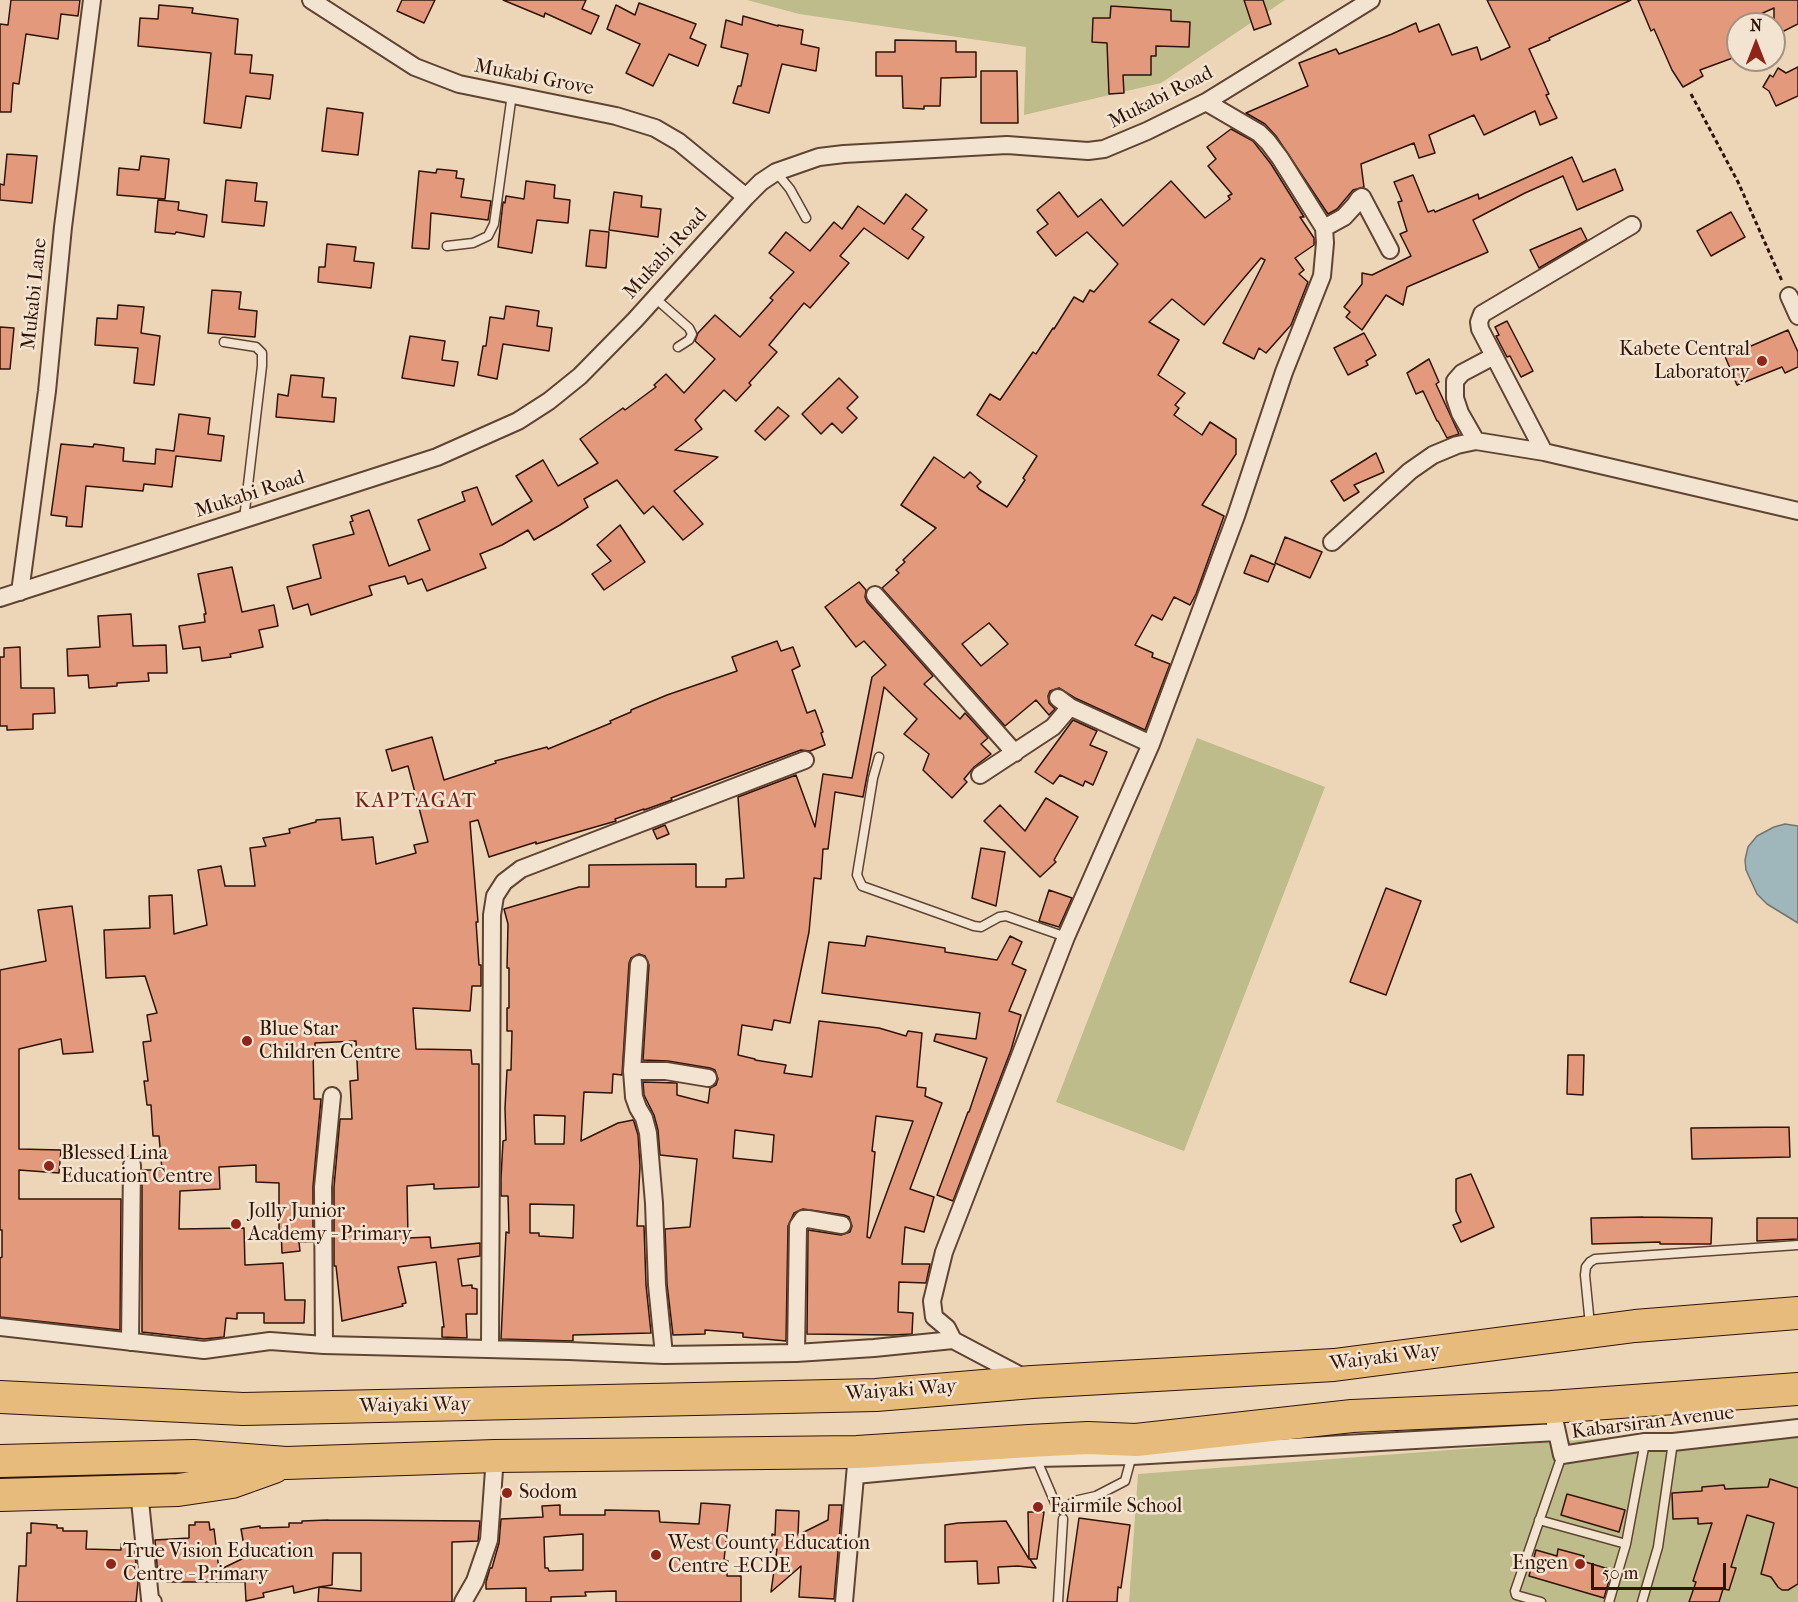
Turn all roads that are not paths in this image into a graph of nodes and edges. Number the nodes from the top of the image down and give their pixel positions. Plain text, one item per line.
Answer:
1 (92, 0) edge
2 (311, 0) edge
3 (1371, 0) edge
4 (512, 94) junction
5 (1206, 102) junction
6 (776, 172) junction
7 (746, 197) junction
8 (806, 218) dead end
9 (1632, 225) dead end
10 (1324, 228) junction
11 (447, 246) dead end
12 (1390, 250) dead end
13 (1789, 296) road end
14 (655, 298) junction
15 (1798, 316) edge
16 (224, 342) dead end
17 (678, 347) dead end
18 (1494, 356) junction
19 (1476, 441) junction
20 (1544, 452) junction
21 (1798, 511) edge
22 (244, 519) junction
23 (1332, 542) dead end
24 (20, 592) junction
25 (875, 596) dead end
26 (0, 598) edge
27 (1151, 744) junction
28 (1015, 753) junction
29 (879, 757) dead end
30 (805, 760) dead end
31 (980, 775) dead end
32 (1066, 937) junction
33 (639, 964) dead end
34 (632, 1071) junction
35 (708, 1078) dead end
36 (332, 1096) dead end
37 (132, 1165) dead end
38 (842, 1225) dead end
39 (1798, 1245) edge
40 (1798, 1313) edge
41 (0, 1327) edge
42 (1590, 1332) junction
43 (952, 1340) junction
44 (130, 1342) junction
45 (324, 1345) junction
46 (490, 1349) junction
47 (796, 1353) junction
48 (664, 1356) junction
49 (1032, 1382) junction
50 (1798, 1389) edge
51 (0, 1397) edge
52 (1554, 1419) junction
53 (1798, 1428) edge
54 (1645, 1442) junction
55 (1673, 1442) junction
56 (1134, 1448) junction
57 (1033, 1449) junction
58 (1562, 1455) junction
59 (495, 1456) junction
60 (0, 1461) edge
61 (286, 1463) junction
62 (856, 1464) junction
63 (139, 1491) junction
64 (0, 1495) edge
65 (1063, 1519) dead end
66 (1539, 1520) junction
67 (1626, 1544) junction
68 (153, 1602) edge
69 (463, 1602) edge
70 (844, 1602) edge
71 (1058, 1602) edge
72 (1540, 1602) edge
73 (1609, 1602) edge
74 (1642, 1602) edge

1 - 24 street, Mukabi Lane
2 - 4 street, Mukabi Grove
3 - 5 street, Mukabi Road
4 - 7 street, Mukabi Grove
4 - 11 lane
5 - 6 street, Mukabi Road
5 - 10 street
6 - 7 street, Mukabi Road
6 - 8 lane
7 - 14 street, Mukabi Road
9 - 18 street
10 - 12 street
10 - 27 street
13 - 15 street
14 - 17 lane
14 - 22 street, Mukabi Road
16 - 22 lane
18 - 19 street
18 - 20 street
19 - 20 street
19 - 23 street
20 - 21 street
22 - 24 street, Mukabi Road
24 - 26 street, Mukabi Road
25 - 28 street
27 - 28 street
27 - 32 street
28 - 31 street
29 - 32 lane
30 - 46 street
32 - 43 street
33 - 34 street
34 - 35 street
34 - 48 street
36 - 45 street
37 - 44 street
38 - 47 street
39 - 42 lane
40 - 42 highway, Waiyaki Way
41 - 44 street
42 - 49 highway, Waiyaki Way
43 - 47 street
43 - 49 street
44 - 45 street
45 - 46 street
46 - 48 street
47 - 48 street
49 - 51 highway, Waiyaki Way
50 - 52 highway
52 - 56 highway
52 - 58 street, Kabarsiran Avenue
53 - 55 street, Kabarsiran Avenue
54 - 55 street, Kabarsiran Avenue
54 - 58 street, Kabarsiran Avenue
54 - 67 lane
55 - 74 lane
56 - 57 highway
56 - 57 lane
57 - 62 highway
58 - 66 lane
59 - 61 highway
59 - 62 highway
59 - 69 street
60 - 61 highway
61 - 63 highway
62 - 70 street
63 - 64 highway
63 - 68 street
65 - 71 lane
66 - 67 lane
66 - 72 lane
67 - 73 lane

